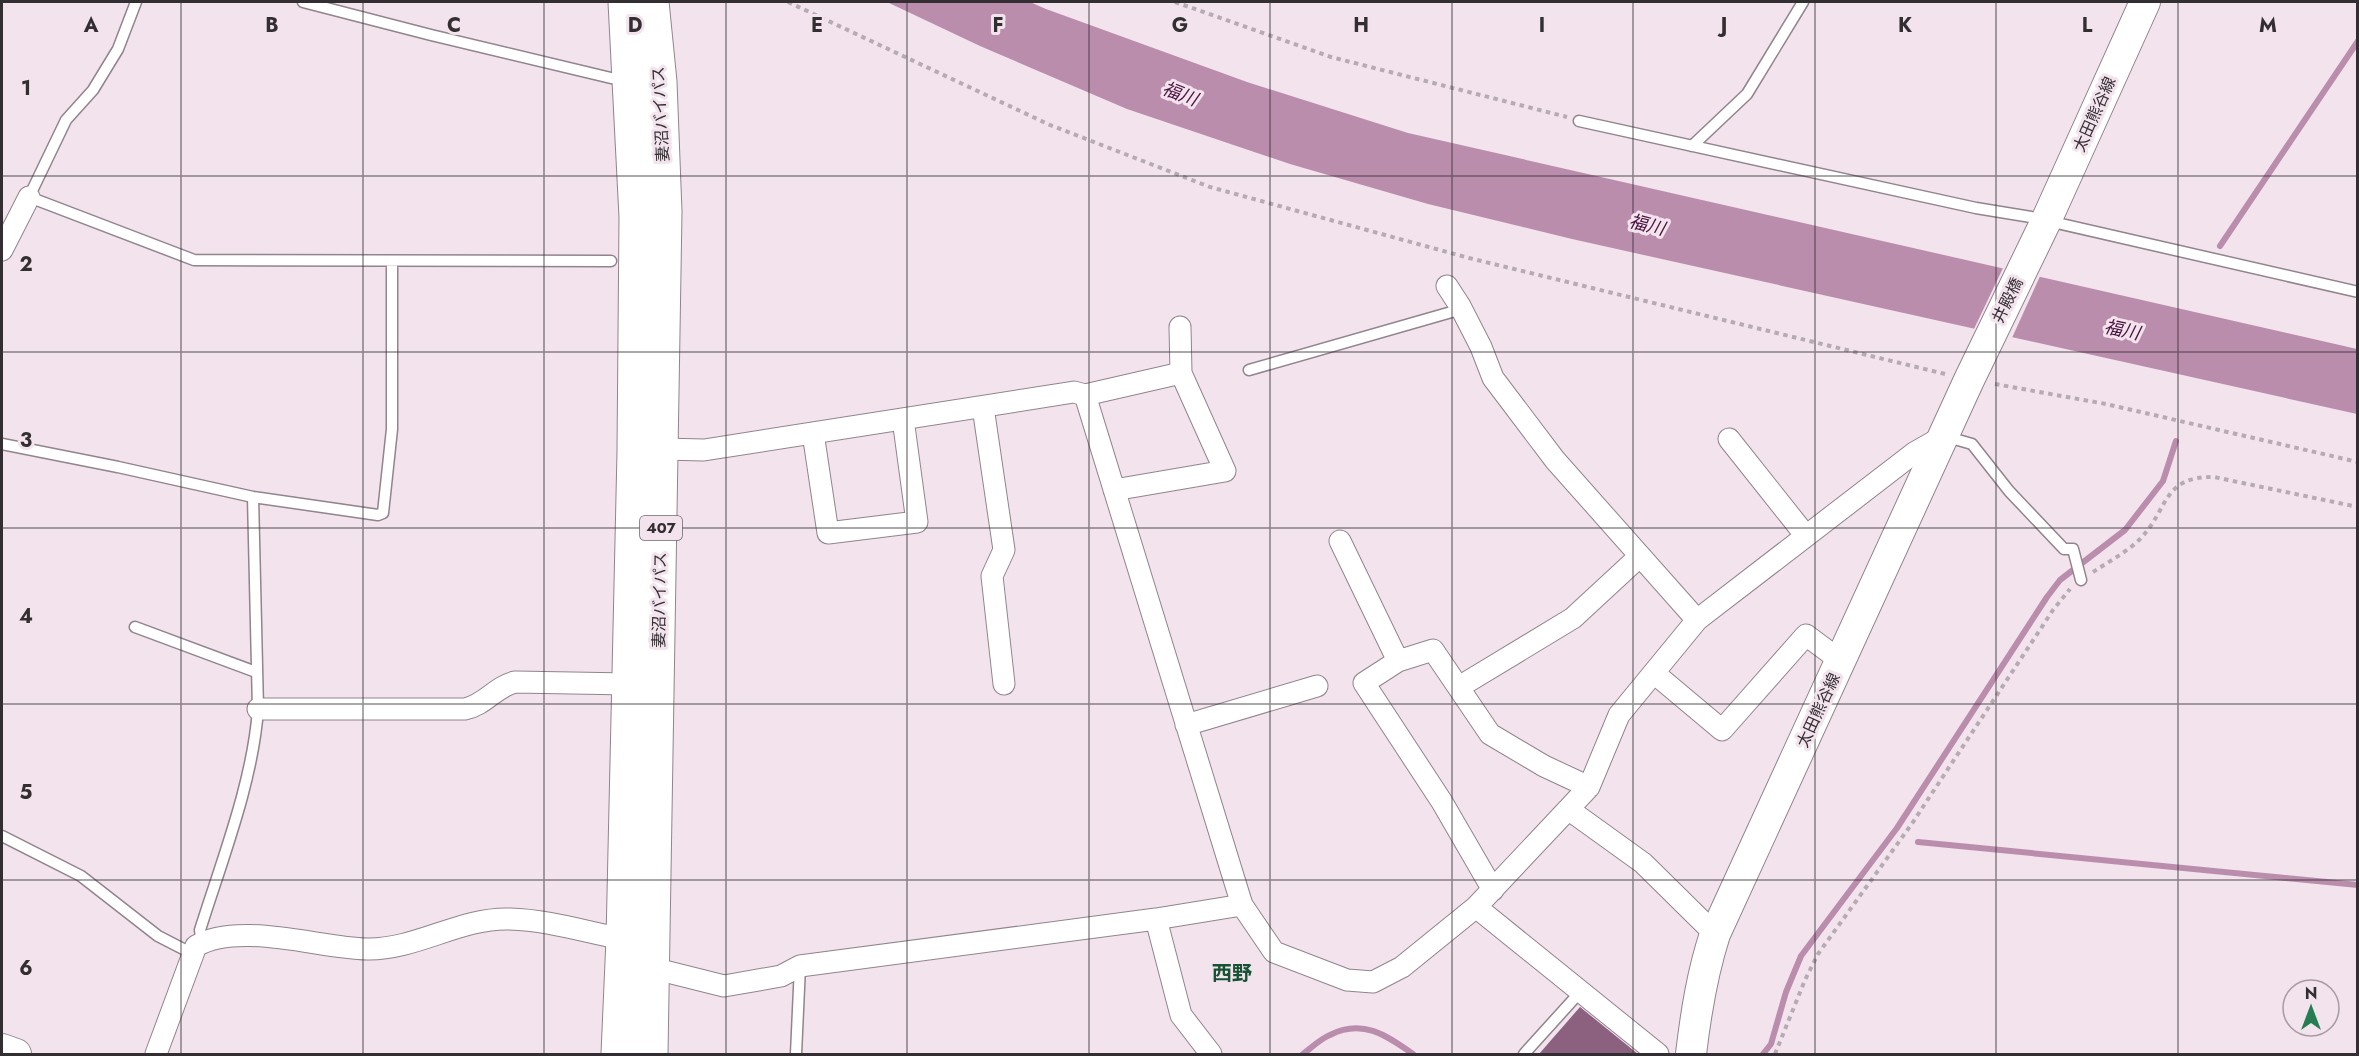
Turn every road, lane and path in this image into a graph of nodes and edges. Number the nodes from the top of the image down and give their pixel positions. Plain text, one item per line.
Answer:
1 (136, 2) edge
2 (308, 2) edge
3 (625, 2) edge
4 (652, 2) edge
5 (788, 2) edge
6 (1175, 2) edge
7 (1803, 2) edge
8 (2145, 2) edge
9 (645, 78) junction
10 (1579, 121) joint
11 (1692, 146) junction
12 (29, 197) junction
13 (2044, 224) junction
14 (2, 250) edge
15 (611, 261) dead end
16 (392, 262) junction
17 (1447, 286) dead end
18 (2358, 292) edge
19 (1462, 309) junction
20 (1180, 327) dead end
21 (1250, 370) dead end
22 (1181, 374) junction
23 (1962, 376) junction
24 (1085, 394) junction
25 (983, 406) junction
26 (903, 419) junction
27 (813, 433) junction
28 (1944, 436) junction
29 (1729, 439) dead end
30 (2, 444) edge
31 (662, 449) junction
32 (2358, 462) edge
33 (1114, 490) junction
34 (254, 497) junction
35 (2358, 507) edge
36 (1806, 536) junction
37 (1340, 541) dead end
38 (1640, 556) junction
39 (2081, 580) junction
40 (1697, 620) junction
41 (135, 627) dead end
42 (1841, 661) junction
43 (1398, 662) junction
44 (256, 672) junction
45 (1654, 673) junction
46 (628, 684) junction
47 (1004, 684) dead end
48 (1317, 686) dead end
49 (1459, 687) junction
50 (258, 709) junction
51 (1186, 725) junction
52 (642, 727) junction
53 (1589, 787) junction
54 (1568, 809) junction
55 (2, 836) edge
56 (1493, 890) junction
57 (1242, 905) junction
58 (1476, 907) junction
59 (1156, 919) junction
60 (1716, 934) junction
61 (623, 939) junction
62 (197, 949) junction
63 (800, 966) junction
64 (652, 968) junction
65 (1581, 991) junction
66 (2, 1049) edge
67 (16, 1054) edge
68 (156, 1054) edge
69 (618, 1054) edge
70 (651, 1054) edge
71 (796, 1054) edge
72 (1211, 1054) edge
73 (1524, 1054) edge
74 (1658, 1054) edge
75 (1692, 1054) edge
76 (1776, 1054) edge

1 - 12 lane
2 - 9 lane
3 - 9 highway, 妻沼バイパス / 407
4 - 9 highway, 妻沼バイパス / 407
5 - 23 path
6 - 10 path
7 - 11 lane
8 - 13 main road, 太田熊谷線
9 - 31 highway, 妻沼バイパス / 407
9 - 46 highway, 妻沼バイパス / 407
10 - 11 lane
11 - 13 lane
12 - 14 street
12 - 16 lane
13 - 18 lane
13 - 23 main road, 井殿橋
15 - 16 lane
16 - 34 lane
17 - 19 street
19 - 21 lane
19 - 38 street
20 - 22 street
22 - 24 street
22 - 33 street
23 - 28 main road, 太田熊谷線
23 - 32 path
24 - 25 street
24 - 33 street
25 - 26 street
25 - 47 street
26 - 27 street
26 - 27 street
27 - 31 street
28 - 36 street
28 - 39 lane
28 - 42 main road, 太田熊谷線
29 - 36 street
30 - 34 lane
31 - 52 highway, 妻沼バイパス / 407
33 - 51 street
34 - 44 lane
35 - 39 path
36 - 40 street
37 - 43 street
38 - 40 street
38 - 49 street
39 - 76 path
40 - 45 street
41 - 44 lane
42 - 45 street
42 - 60 main road, 太田熊谷線
43 - 49 street
43 - 56 street
44 - 50 lane
45 - 53 street
46 - 50 street
46 - 52 highway, 妻沼バイパス / 407
48 - 51 street
49 - 53 street
50 - 62 lane
51 - 57 street
52 - 61 highway, 妻沼バイパス / 407
52 - 64 highway, 妻沼バイパス / 407
53 - 54 street
54 - 56 street
54 - 60 street
55 - 62 lane
56 - 58 street
57 - 58 street
57 - 59 street
58 - 65 street
59 - 63 street
59 - 72 street
60 - 75 main road, 太田熊谷線
61 - 62 street
61 - 69 highway, 妻沼バイパス / 407
62 - 68 street
63 - 64 street
63 - 71 lane
64 - 70 highway, 妻沼バイパス / 407
65 - 73 lane
65 - 74 street
66 - 67 main road

